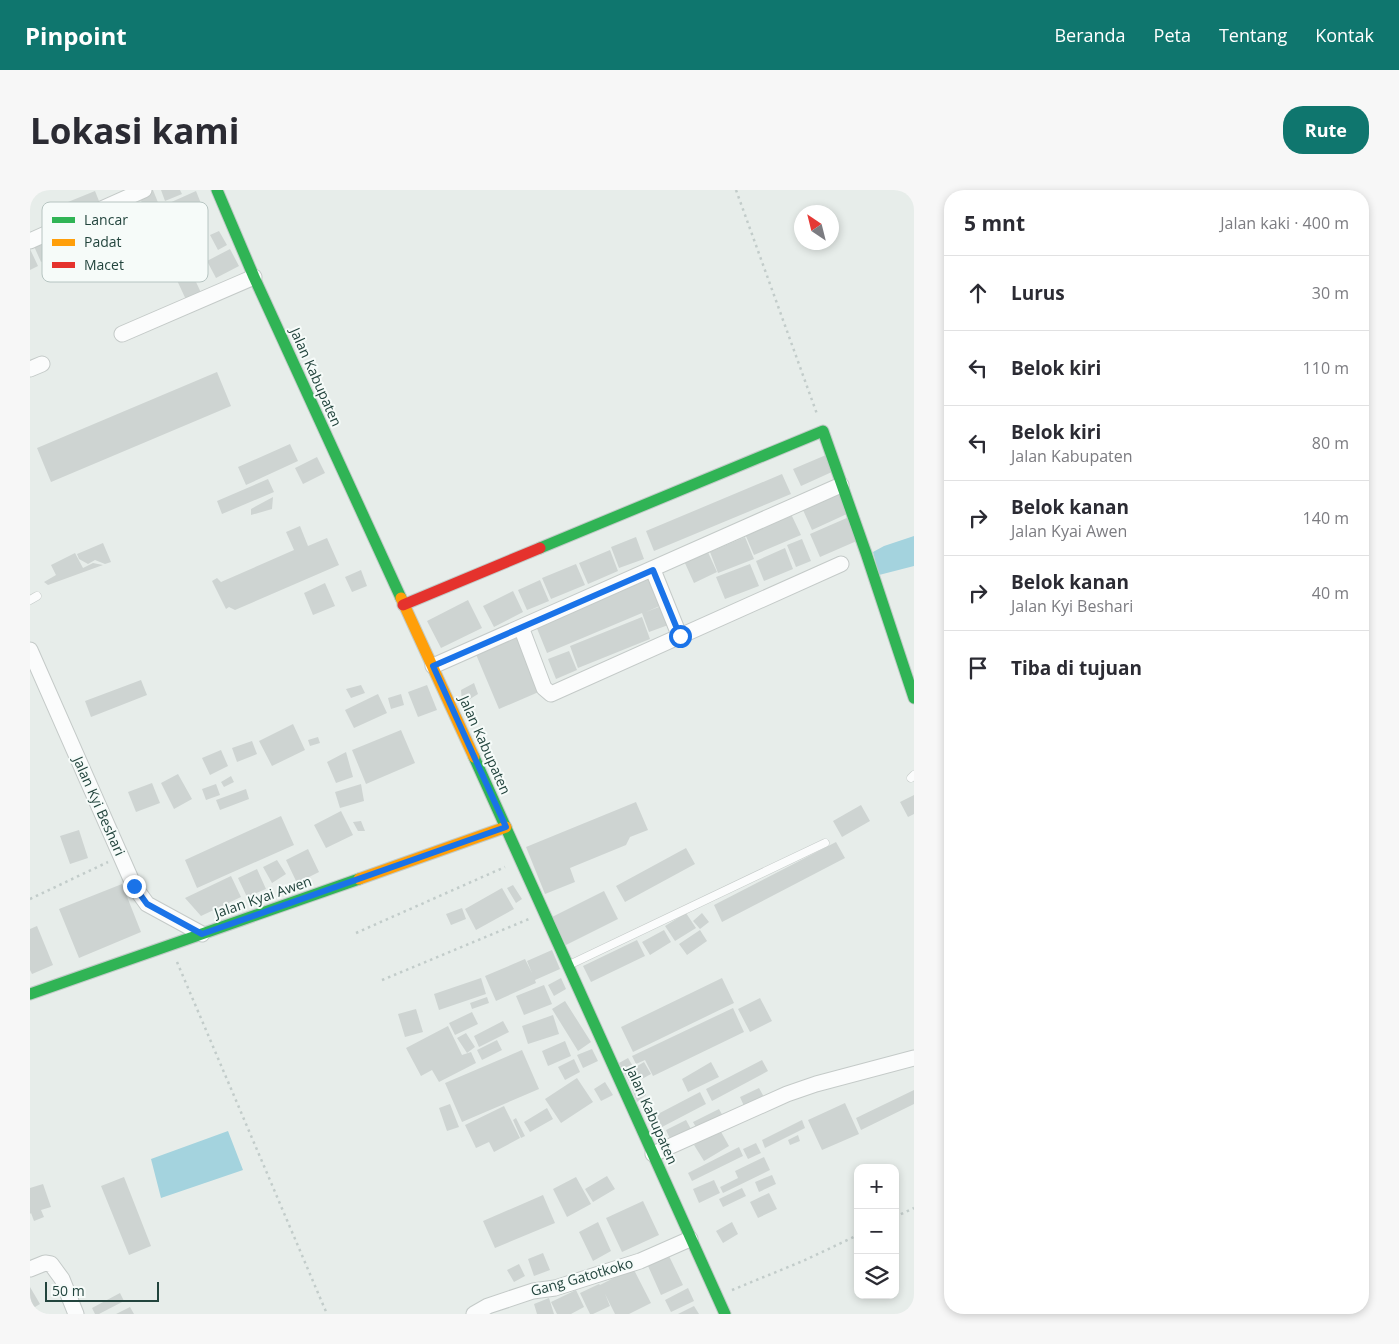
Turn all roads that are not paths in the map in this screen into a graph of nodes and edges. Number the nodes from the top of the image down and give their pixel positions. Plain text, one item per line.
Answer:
1 (144, 190) edge
2 (217, 190) edge
3 (117, 202) edge
4 (42, 236) edge
5 (30, 241) edge
6 (254, 277) junction
7 (122, 334) dead end
8 (841, 485) junction
9 (841, 564) dead end
10 (653, 570) junction
11 (403, 605) junction
12 (521, 627) junction
13 (680, 636) junction
14 (30, 650) edge
15 (433, 666) junction
16 (914, 698) edge
17 (506, 827) junction
18 (825, 843) dead end
19 (202, 934) junction
20 (567, 966) junction
21 (30, 994) edge
22 (914, 1058) edge
23 (653, 1154) junction
24 (690, 1239) junction
25 (30, 1270) edge
26 (76, 1314) edge
27 (474, 1314) edge
28 (725, 1314) edge

1 - 3 street
2 - 6 main road, Jalan Kabupaten
4 - 5 street
6 - 7 street
6 - 11 main road, Jalan Kabupaten
8 - 10 street
8 - 11 main road
8 - 16 main road
9 - 13 street
10 - 12 street
10 - 13 street
11 - 15 main road, Jalan Kabupaten
12 - 13 street
12 - 15 street
14 - 19 street, Jalan Kyi Beshari
15 - 17 main road, Jalan Kabupaten
17 - 19 main road, Jalan Kyai Awen
17 - 20 main road, Jalan Kabupaten
18 - 20 lane
19 - 21 main road, Jalan Kyai Awen
20 - 23 main road, Jalan Kabupaten
22 - 23 street
23 - 24 main road, Jalan Kabupaten
24 - 27 street, Gang Gatotkoko
24 - 28 main road, Jalan Kabupaten
25 - 26 street

